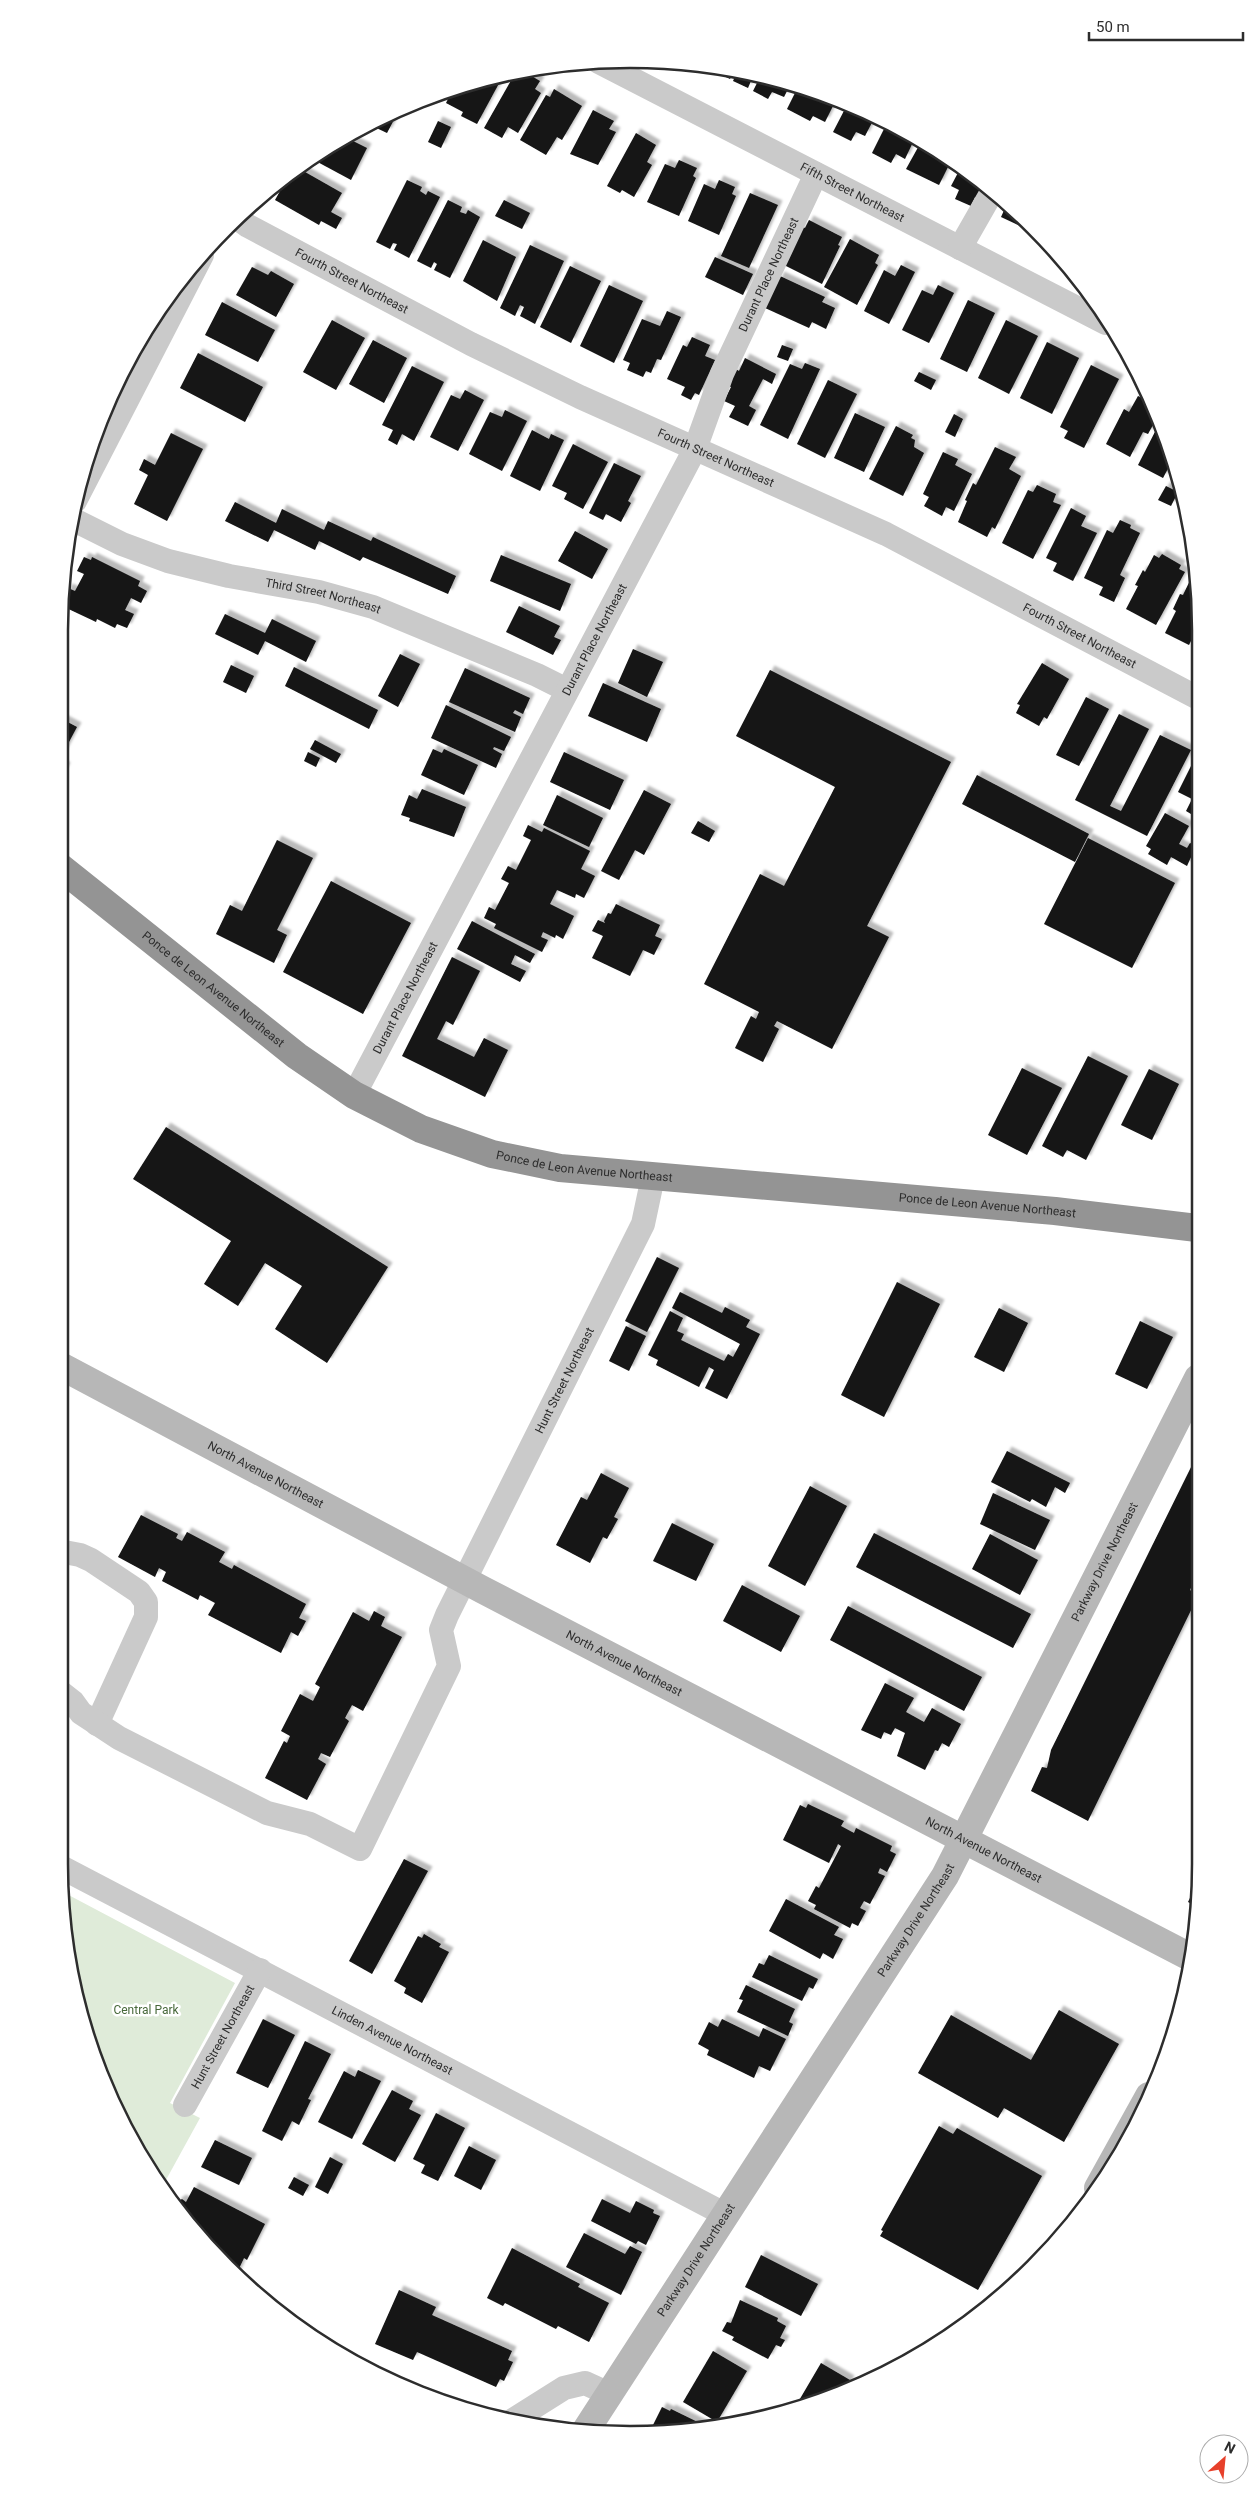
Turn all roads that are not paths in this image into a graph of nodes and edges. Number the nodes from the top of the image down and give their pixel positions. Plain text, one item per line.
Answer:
1 (612, 68) edge
2 (816, 174) junction
3 (989, 198) edge
4 (243, 222) edge
5 (960, 248) junction
6 (188, 282) edge
7 (1099, 320) edge
8 (694, 449) junction
9 (91, 470) edge
10 (78, 522) edge
11 (567, 690) junction
12 (1192, 695) edge
13 (68, 872) edge
14 (354, 1095) junction
15 (653, 1177) junction
16 (1192, 1227) edge
17 (68, 1371) edge
18 (1192, 1390) edge
19 (68, 1553) edge
20 (463, 1579) junction
21 (68, 1698) edge
22 (97, 1724) junction
23 (964, 1840) junction
24 (68, 1871) edge
25 (1184, 1954) edge
26 (260, 1970) junction
27 (185, 2105) dead end
28 (726, 2215) junction
29 (610, 2394) junction
30 (520, 2416) edge
31 (590, 2425) edge

1 - 2 street, Fifth Street Northeast
2 - 5 street, Fifth Street Northeast
2 - 8 street, Durant Place Northeast
3 - 5 street
4 - 8 street, Fourth Street Northeast
5 - 7 street, Fifth Street Northeast
6 - 9 street
8 - 11 street, Durant Place Northeast
8 - 12 street, Fourth Street Northeast
10 - 11 street, Third Street Northeast
11 - 14 street, Durant Place Northeast
13 - 14 highway, Ponce de Leon Avenue Northeast
14 - 15 highway, Ponce de Leon Avenue Northeast
15 - 16 highway, Ponce de Leon Avenue Northeast
15 - 20 street, Hunt Street Northeast
17 - 20 main road, North Avenue Northeast
18 - 23 main road, Parkway Drive Northeast
19 - 22 street
20 - 22 street, Hunt Street Northeast
20 - 23 main road, North Avenue Northeast
21 - 22 street
23 - 25 main road, North Avenue Northeast
23 - 28 main road, Parkway Drive Northeast
24 - 26 street, Linden Avenue Northeast
26 - 27 street, Hunt Street Northeast
26 - 28 street, Linden Avenue Northeast
28 - 29 main road, Parkway Drive Northeast
29 - 30 street
29 - 31 main road, Parkway Drive Northeast

